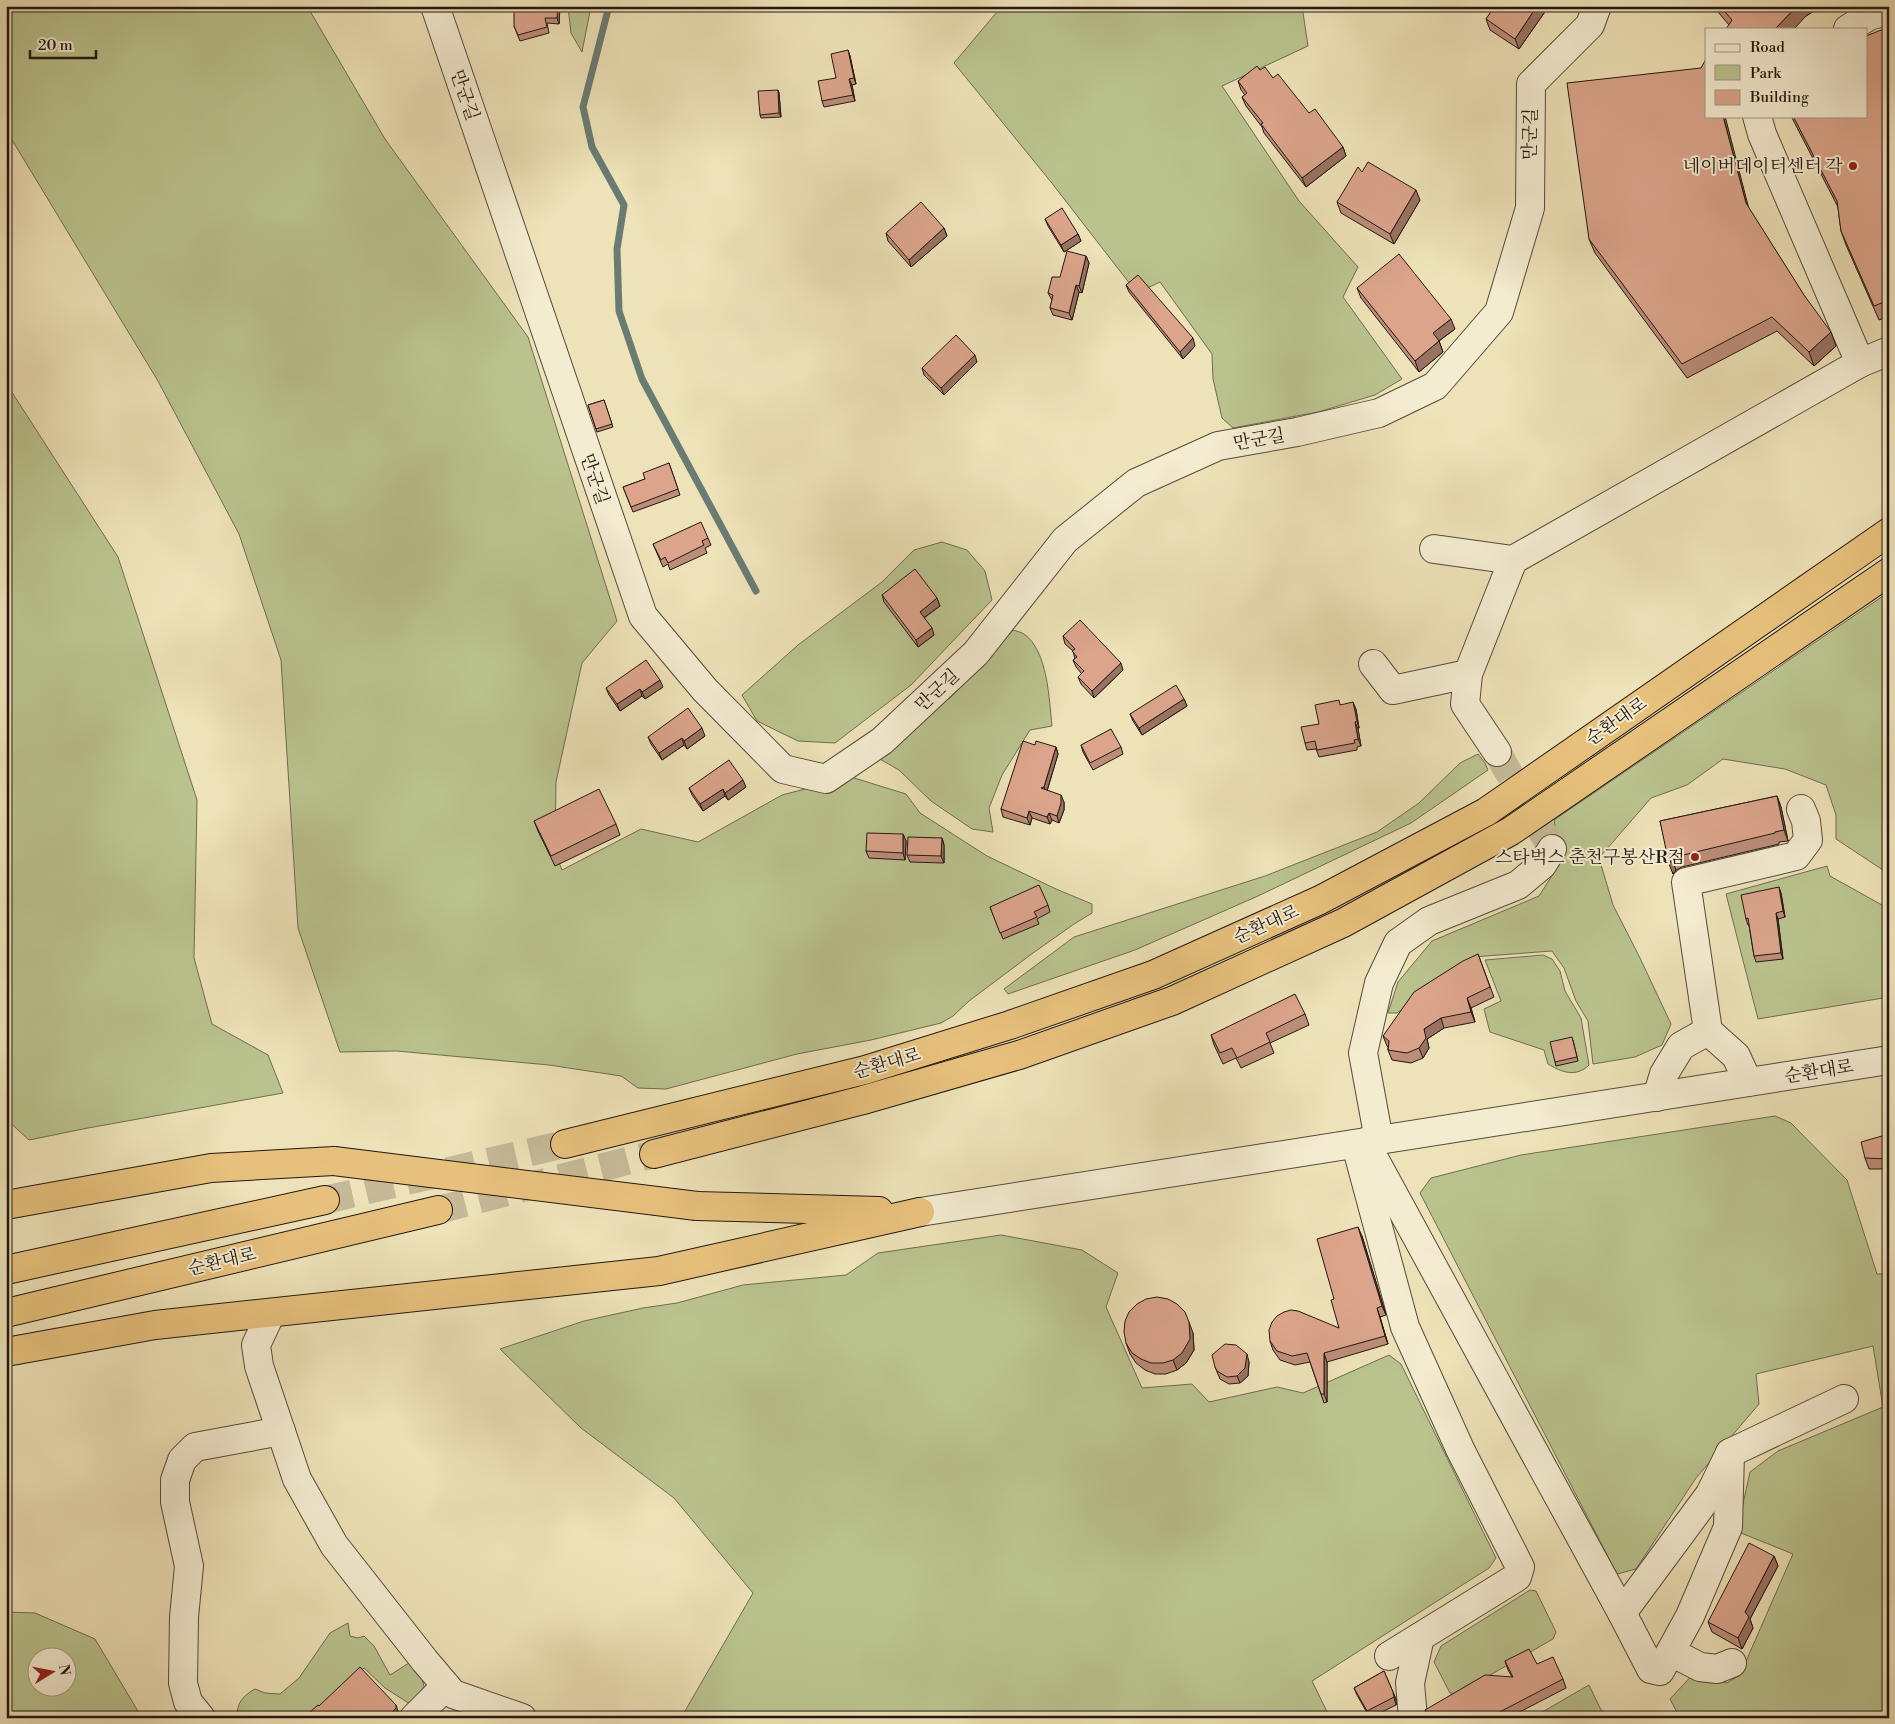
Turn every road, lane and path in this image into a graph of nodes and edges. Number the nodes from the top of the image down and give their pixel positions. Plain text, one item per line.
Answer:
1 (435, 6) edge
2 (1597, 6) edge
3 (1889, 10) edge
4 (1850, 28) edge
5 (1758, 118) edge
6 (1889, 351) edge
7 (1860, 364) junction
8 (1889, 532) edge
9 (1434, 549) dead end
10 (1513, 560) junction
11 (1889, 572) edge
12 (1373, 664) dead end
13 (1468, 674) junction
14 (1497, 752) tunnel mouth
15 (1801, 809) dead end
16 (1552, 849) dead end
17 (1708, 1031) junction
18 (1889, 1060) edge
19 (1748, 1082) junction
20 (1657, 1096) junction
21 (1366, 1142) junction
22 (565, 1144) tunnel mouth
23 (654, 1154) tunnel mouth
24 (326, 1200) tunnel mouth
25 (6, 1205) edge
26 (438, 1210) tunnel mouth
27 (920, 1212) junction
28 (6, 1270) edge
29 (6, 1313) edge
30 (271, 1313) junction
31 (6, 1352) edge
32 (1844, 1399) dead end
33 (281, 1431) junction
34 (1730, 1453) junction
35 (1622, 1613) junction
36 (1420, 1637) junction
37 (1671, 1652) junction
38 (1389, 1656) dead end
39 (1732, 1663) dead end
40 (446, 1686) junction
41 (201, 1718) edge
42 (414, 1718) edge
43 (522, 1718) edge
44 (1413, 1718) edge

1 - 2 street, 만군길
3 - 4 street
5 - 7 street
6 - 7 street
7 - 10 street
8 - 22 highway, 순환대로
9 - 10 street
10 - 13 street
11 - 23 highway, 순환대로
12 - 13 street
13 - 14 street
15 - 17 street
16 - 21 street
17 - 19 street
17 - 20 street
18 - 19 street, 순환대로
19 - 20 street, 순환대로
20 - 21 street, 순환대로
21 - 27 street, 순환대로
21 - 35 street
21 - 36 street
24 - 28 highway
25 - 27 highway, bridge
26 - 29 highway, 순환대로
27 - 30 highway
30 - 31 highway
30 - 33 street
32 - 34 street
33 - 40 street
33 - 41 street
34 - 35 street
34 - 37 street
35 - 37 street
36 - 38 street
36 - 44 street
37 - 39 street
40 - 42 street
40 - 43 street

